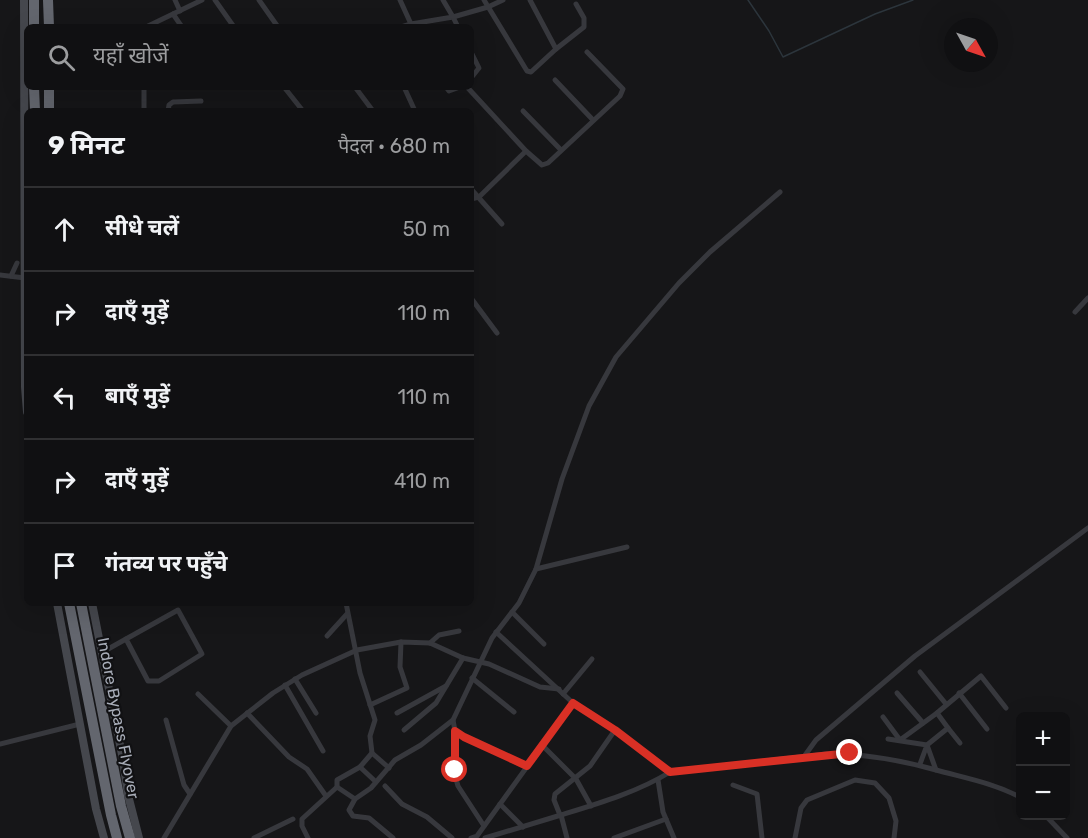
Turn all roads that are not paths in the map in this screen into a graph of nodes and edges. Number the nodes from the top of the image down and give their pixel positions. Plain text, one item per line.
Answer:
1 (24, 0) edge
2 (34, 0) edge
3 (48, 0) edge
4 (175, 0) edge
5 (202, 0) edge
6 (215, 0) edge
7 (259, 0) edge
8 (400, 0) edge
9 (443, 0) edge
10 (484, 0) edge
11 (502, 0) edge
12 (530, 0) edge
13 (576, 4) dead end
14 (489, 8) junction
15 (180, 11) junction
16 (173, 14) junction
17 (453, 17) junction
18 (34, 24) edge
19 (49, 24) edge
20 (152, 24) edge
21 (180, 24) edge
22 (232, 24) edge
23 (276, 24) edge
24 (411, 24) edge
25 (421, 24) edge
26 (456, 24) edge
27 (556, 49) junction
28 (586, 52) dead end
29 (474, 58) edge
30 (474, 74) edge
31 (555, 80) dead end
32 (34, 90) edge
33 (49, 90) edge
34 (144, 90) edge
35 (286, 90) edge
36 (357, 90) edge
37 (405, 90) edge
38 (470, 90) edge
39 (201, 101) dead end
40 (35, 108) edge
41 (49, 108) edge
42 (144, 108) edge
43 (168, 108) edge
44 (301, 108) edge
45 (371, 108) edge
46 (414, 108) edge
47 (523, 111) dead end
48 (593, 120) junction
49 (561, 150) junction
50 (526, 152) junction
51 (24, 163) edge
52 (474, 192) edge
53 (780, 192) dead end
54 (479, 197) junction
55 (474, 198) edge
56 (502, 224) dead end
57 (17, 263) dead end
58 (0, 275) edge
59 (11, 276) junction
60 (24, 278) edge
61 (1088, 298) edge
62 (474, 302) edge
63 (1075, 312) dead end
64 (497, 333) dead end
65 (1088, 528) edge
66 (627, 548) dead end
67 (536, 569) junction
68 (58, 606) edge
69 (71, 606) edge
70 (82, 606) edge
71 (92, 606) edge
72 (346, 606) edge
73 (512, 612) junction
74 (347, 614) junction
75 (459, 631) dead end
76 (496, 632) junction
77 (327, 636) dead end
78 (87, 638) junction
79 (126, 639) junction
80 (401, 642) junction
81 (430, 643) junction
82 (544, 644) dead end
83 (357, 650) junction
84 (100, 653) junction
85 (463, 658) junction
86 (592, 659) dead end
87 (480, 662) junction
88 (920, 672) dead end
89 (472, 678) junction
90 (295, 679) junction
91 (285, 685) junction
92 (448, 685) junction
93 (561, 691) junction
94 (897, 693) dead end
95 (959, 693) junction
96 (198, 694) dead end
97 (573, 703) junction
98 (946, 704) junction
99 (370, 705) junction
100 (1006, 708) dead end
101 (514, 712) dead end
102 (247, 713) junction
103 (316, 713) dead end
104 (397, 713) dead end
105 (937, 713) junction
106 (883, 717) dead end
107 (166, 720) dead end
108 (453, 720) junction
109 (923, 723) junction
110 (80, 724) junction
111 (231, 726) junction
112 (948, 728) junction
113 (987, 729) dead end
114 (404, 730) dead end
115 (615, 730) junction
116 (455, 731) junction
117 (888, 739) dead end
118 (900, 740) junction
119 (960, 743) dead end
120 (0, 744) edge
121 (542, 745) junction
122 (927, 745) junction
123 (323, 751) dead end
124 (372, 753) junction
125 (803, 758) junction
126 (920, 764) junction
127 (527, 766) junction
128 (360, 767) junction
129 (389, 768) junction
130 (936, 770) junction
131 (670, 772) junction
132 (576, 779) junction
133 (658, 780) junction
134 (376, 782) junction
135 (733, 785) dead end
136 (385, 786) dead end
137 (337, 787) junction
138 (190, 794) junction
139 (1016, 795) edge
140 (326, 796) junction
141 (355, 799) junction
142 (500, 804) junction
143 (591, 806) junction
144 (560, 815) junction
145 (293, 819) dead end
146 (666, 819) junction
147 (1050, 820) edge
148 (484, 826) junction
149 (523, 826) junction
150 (479, 837) edge
151 (104, 838) edge
152 (117, 838) edge
153 (130, 838) edge
154 (139, 838) edge
155 (164, 838) edge
156 (254, 838) edge
157 (308, 838) edge
158 (393, 838) edge
159 (452, 838) edge
160 (567, 838) edge
161 (614, 838) edge
162 (674, 838) edge
163 (762, 838) edge
164 (795, 838) edge
165 (894, 838) edge
166 (1067, 838) edge

1 - 51 street
2 - 18 highway
3 - 19 highway
4 - 15 street
5 - 15 street
6 - 22 street
7 - 23 street
8 - 24 street
9 - 17 street
10 - 14 street
11 - 14 street
12 - 27 street
13 - 27 street
14 - 17 street
14 - 27 street
15 - 16 street
16 - 20 street
16 - 21 street
17 - 25 street
17 - 26 street
28 - 48 street
29 - 30 street
31 - 48 street
32 - 40 highway
33 - 41 highway
34 - 42 street
35 - 44 street
36 - 45 street
37 - 46 street
38 - 50 street
39 - 43 street
47 - 49 street
48 - 49 street
49 - 50 street
50 - 54 street
52 - 54 street
53 - 67 street
54 - 55 street
54 - 56 street
57 - 59 street
58 - 59 street
59 - 60 street
61 - 63 street
62 - 64 street
65 - 125 street
66 - 67 street
67 - 73 street
68 - 110 street
69 - 78 highway, Indore Bypass Flyover
70 - 78 highway, Indore Bypass Flyover
71 - 78 street
72 - 74 street
73 - 76 street
73 - 82 street
74 - 77 street
74 - 83 street
75 - 81 street
76 - 87 street
76 - 93 street
78 - 84 street
78 - 152 highway, Indore Bypass Flyover
78 - 153 highway, Indore Bypass Flyover
79 - 79 street
79 - 84 street
80 - 81 street
80 - 83 street
80 - 99 street
81 - 85 street
83 - 90 street
83 - 99 street
84 - 154 street
85 - 87 street
85 - 92 street
86 - 93 street
87 - 89 street
87 - 93 street
88 - 98 street
89 - 101 street
89 - 108 street
90 - 91 street
90 - 103 street
91 - 102 street
91 - 123 street
92 - 104 street
92 - 114 street
93 - 97 street
94 - 109 street
95 - 98 street
95 - 100 street
95 - 113 street
96 - 111 street
97 - 115 street
97 - 121 street
98 - 105 street
99 - 124 street
102 - 111 street
102 - 140 street
105 - 109 street
105 - 112 street
106 - 118 street
107 - 138 street
108 - 116 street
108 - 129 street
109 - 118 street
110 - 120 street
110 - 151 street
111 - 138 street
112 - 119 street
112 - 122 street
115 - 131 street
115 - 132 street
116 - 127 street
116 - 148 street
117 - 118 street
118 - 122 street
121 - 127 street
121 - 132 street
122 - 126 street
122 - 130 street
124 - 128 street
124 - 129 street
125 - 126 street
125 - 131 street
126 - 130 street
127 - 142 street
128 - 134 street
128 - 137 street
129 - 134 street
130 - 139 street
131 - 133 street
132 - 143 street
132 - 144 street
133 - 143 street
133 - 146 street
134 - 141 street
135 - 163 street
136 - 159 street
137 - 140 street
137 - 141 street
138 - 155 street
140 - 157 street
141 - 158 street
142 - 148 street
142 - 149 street
143 - 144 street
144 - 149 street
144 - 160 street
145 - 156 street
146 - 161 street
146 - 162 street
147 - 166 street
148 - 150 street
149 - 150 street
164 - 165 street

